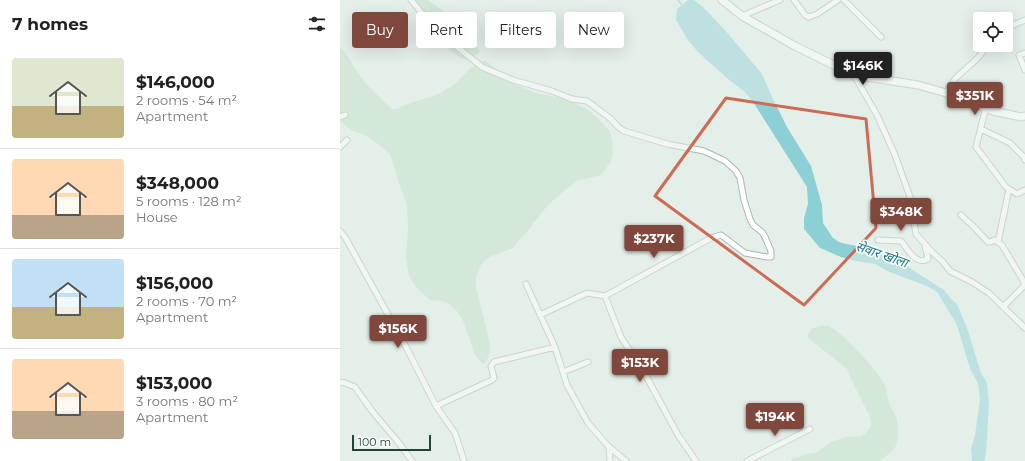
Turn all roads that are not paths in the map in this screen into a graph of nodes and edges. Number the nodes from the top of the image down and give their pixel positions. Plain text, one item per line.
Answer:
1 (411, 0) edge
2 (722, 0) edge
3 (780, 0) edge
4 (794, 0) edge
5 (838, 0) edge
6 (844, 0) edge
7 (742, 16) junction
8 (1025, 20) edge
9 (1013, 25) edge
10 (881, 37) dead end
11 (982, 52) edge
12 (1025, 53) edge
13 (1025, 70) edge
14 (854, 75) junction
15 (946, 92) junction
16 (986, 107) junction
17 (1025, 116) edge
18 (981, 129) junction
19 (348, 140) dead end
20 (340, 147) edge
21 (1025, 160) edge
22 (1009, 189) junction
23 (1025, 190) edge
24 (961, 215) dead end
25 (340, 232) edge
26 (878, 240) dead end
27 (998, 242) junction
28 (925, 245) junction
29 (526, 284) dead end
30 (605, 296) junction
31 (1003, 307) junction
32 (540, 315) junction
33 (1025, 328) edge
34 (555, 347) junction
35 (588, 362) dead end
36 (563, 372) junction
37 (340, 382) edge
38 (436, 406) junction
39 (810, 429) dead end
40 (609, 447) junction
41 (412, 461) edge
42 (464, 461) edge
43 (610, 461) edge
44 (626, 461) edge
45 (696, 461) edge
46 (747, 461) edge

1 - 30 street
2 - 7 street
3 - 7 street
4 - 5 street
6 - 10 street
7 - 14 street
8 - 9 street
11 - 15 street
12 - 13 street
14 - 15 street
14 - 28 street
15 - 16 street
16 - 17 street
16 - 18 street
18 - 21 street
18 - 22 street
19 - 20 street
22 - 23 street
22 - 27 street
24 - 27 street
25 - 38 street
26 - 28 street
27 - 31 street
28 - 31 street
29 - 32 street
30 - 32 street
30 - 45 street
31 - 33 street
32 - 34 street
34 - 36 street
34 - 38 street
35 - 36 street
36 - 40 street
37 - 41 street
38 - 42 street
39 - 46 street
40 - 43 street
40 - 44 street

